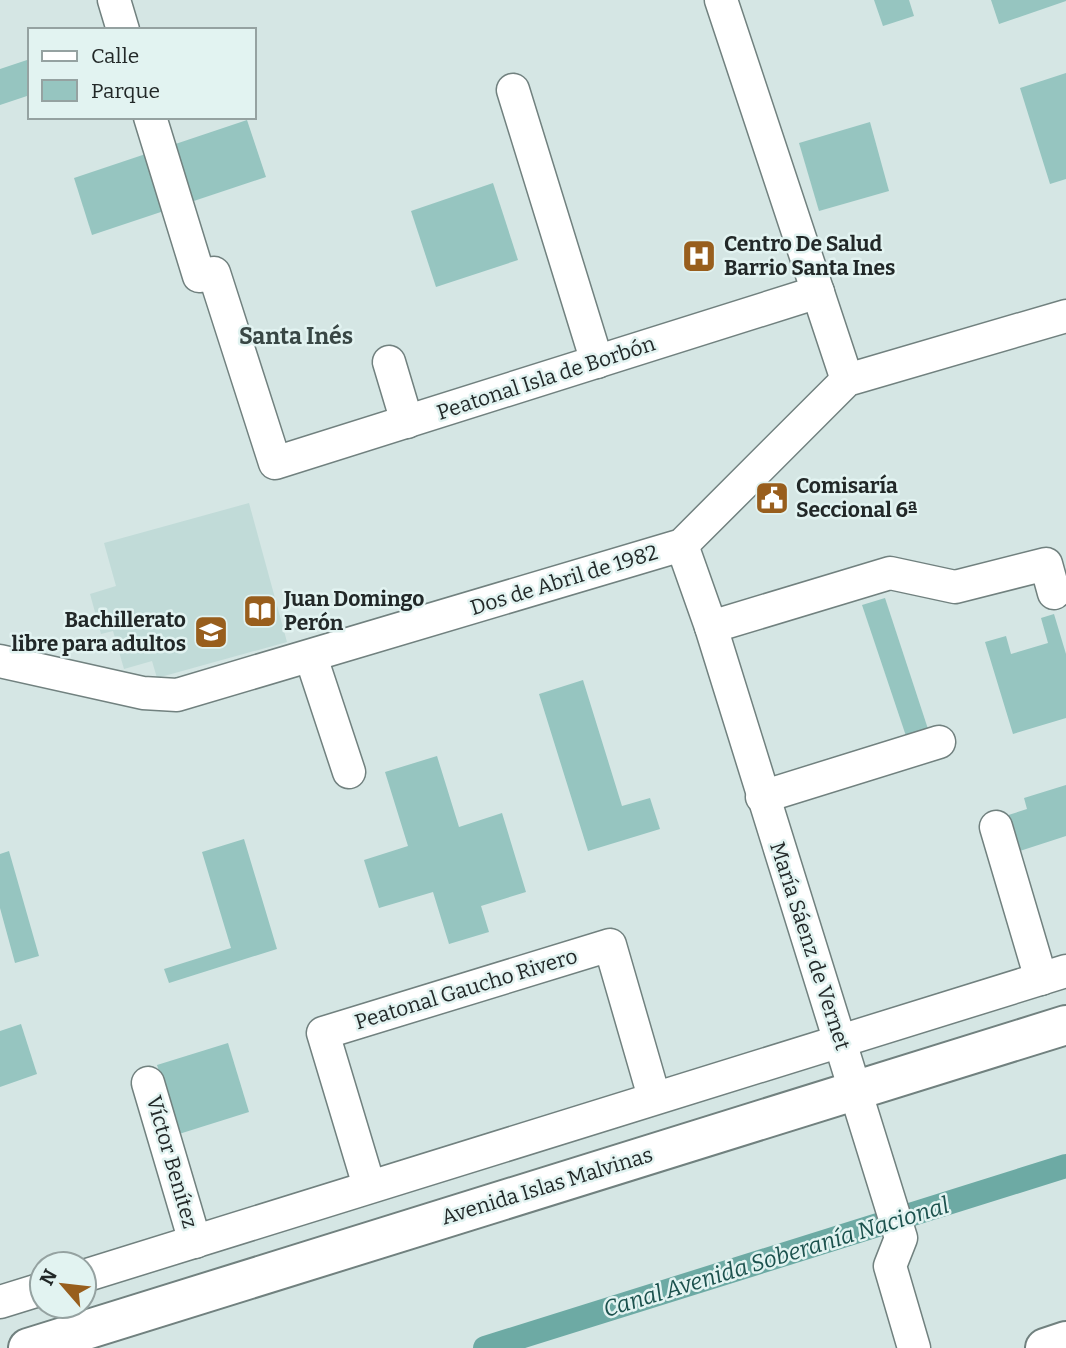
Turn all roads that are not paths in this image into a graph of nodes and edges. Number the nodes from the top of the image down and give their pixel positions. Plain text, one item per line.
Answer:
1 (114, 0) edge
2 (722, 0) edge
3 (122, 28) edge
4 (513, 90) dead end
5 (151, 119) edge
6 (818, 292) junction
7 (1066, 316) edge
8 (389, 362) dead end
9 (597, 362) junction
10 (847, 380) junction
11 (407, 422) junction
12 (682, 545) junction
13 (1054, 593) dead end
14 (711, 627) junction
15 (311, 657) junction
16 (0, 661) edge
17 (939, 742) dead end
18 (349, 772) dead end
19 (762, 797) junction
20 (996, 827) dead end
21 (1054, 975) edge
22 (1066, 1025) edge
23 (840, 1040) junction
24 (148, 1083) dead end
25 (857, 1089) junction
26 (654, 1097) junction
27 (369, 1186) junction
28 (195, 1242) junction
29 (98, 1272) edge
30 (28, 1293) edge
31 (0, 1302) edge
32 (1066, 1341) edge
33 (28, 1348) edge
34 (914, 1348) edge
35 (1045, 1348) edge

1 - 3 street
2 - 6 street
4 - 9 street
5 - 11 street, Peatonal Isla de Borbón
6 - 9 street, Peatonal Isla de Borbón
6 - 10 street
7 - 10 street, Dos de Abril de 1982
8 - 11 street
9 - 11 street, Peatonal Isla de Borbón
10 - 12 street, Dos de Abril de 1982
12 - 14 street, María Sáenz de Vernet
12 - 15 street, Dos de Abril de 1982
13 - 14 street
14 - 19 street, María Sáenz de Vernet
15 - 16 street, Dos de Abril de 1982
15 - 18 street
17 - 19 street
19 - 23 street, María Sáenz de Vernet
20 - 21 street
21 - 23 street
22 - 25 main road, Avenida Islas Malvinas
23 - 25 street, María Sáenz de Vernet
23 - 26 street
24 - 28 street, Víctor Benítez
25 - 33 main road, Avenida Islas Malvinas
25 - 34 street, María Sáenz de Vernet
26 - 27 street
26 - 27 street, Peatonal Gaucho Rivero
27 - 28 street
28 - 29 street
30 - 31 street
32 - 35 main road

